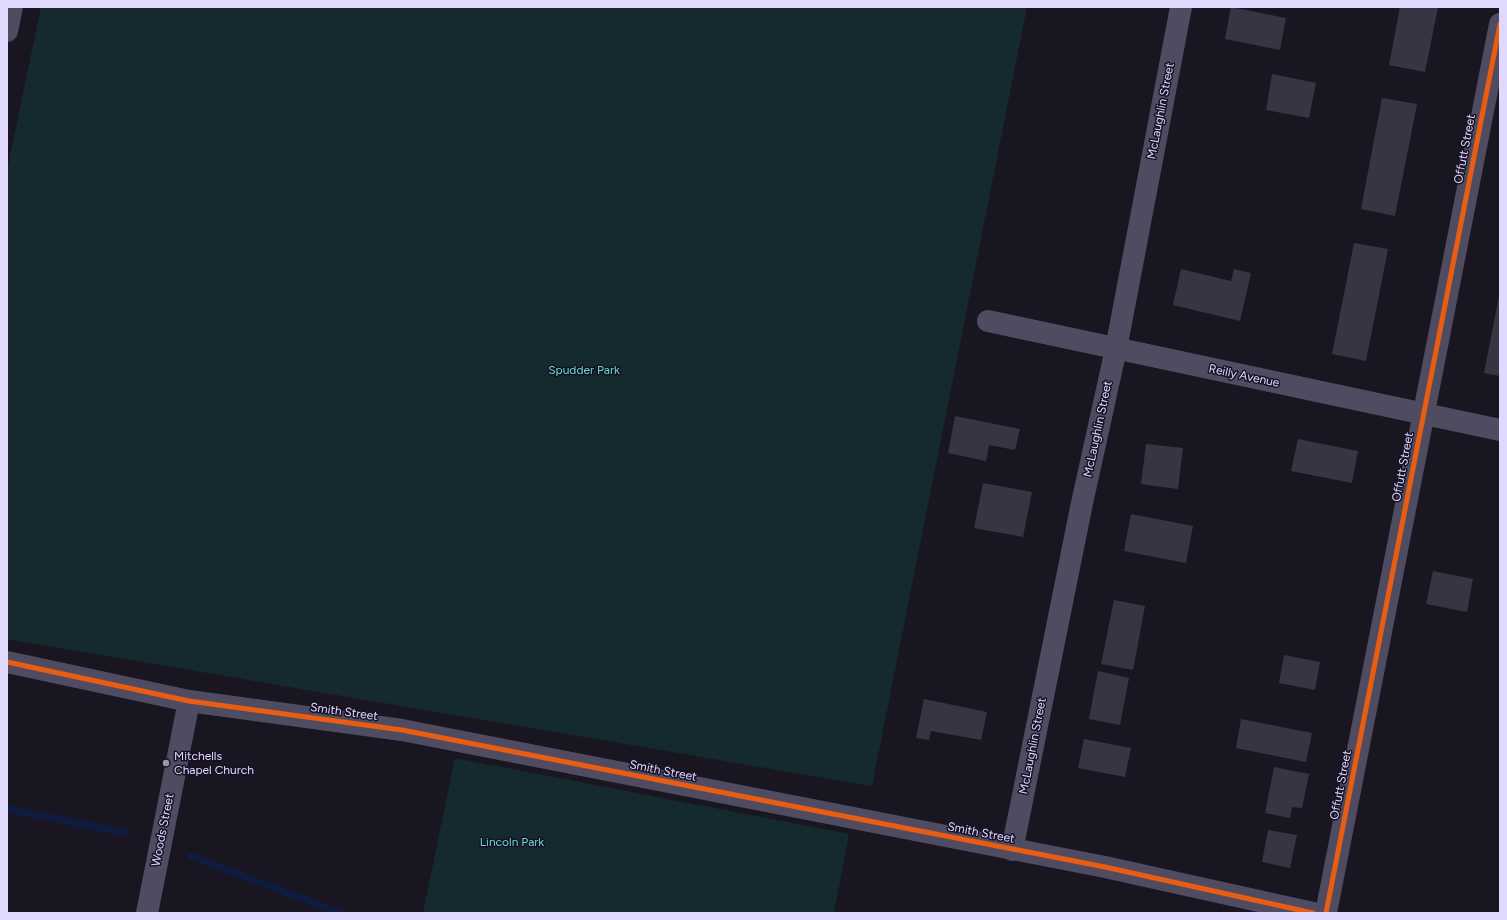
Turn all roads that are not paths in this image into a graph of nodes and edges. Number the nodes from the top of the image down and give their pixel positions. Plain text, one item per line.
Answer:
1 (12, 7) edge
2 (1181, 7) edge
3 (1500, 24) edge
4 (7, 31) edge
5 (988, 321) dead end
6 (1116, 348) junction
7 (1424, 414) junction
8 (1500, 430) edge
9 (7, 662) edge
10 (189, 701) junction
11 (1012, 850) junction
12 (147, 913) edge
13 (1313, 913) edge
14 (1326, 913) edge

1 - 4 street
2 - 6 street, McLaughlin Street
3 - 7 street, Offutt Street
5 - 6 street, Reilly Avenue
6 - 7 street, Reilly Avenue
6 - 11 street, McLaughlin Street
7 - 8 street, Reilly Avenue
7 - 14 street, Offutt Street
9 - 10 street, Smith Street
10 - 11 street, Smith Street
10 - 12 street, Woods Street
11 - 13 street, Smith Street

